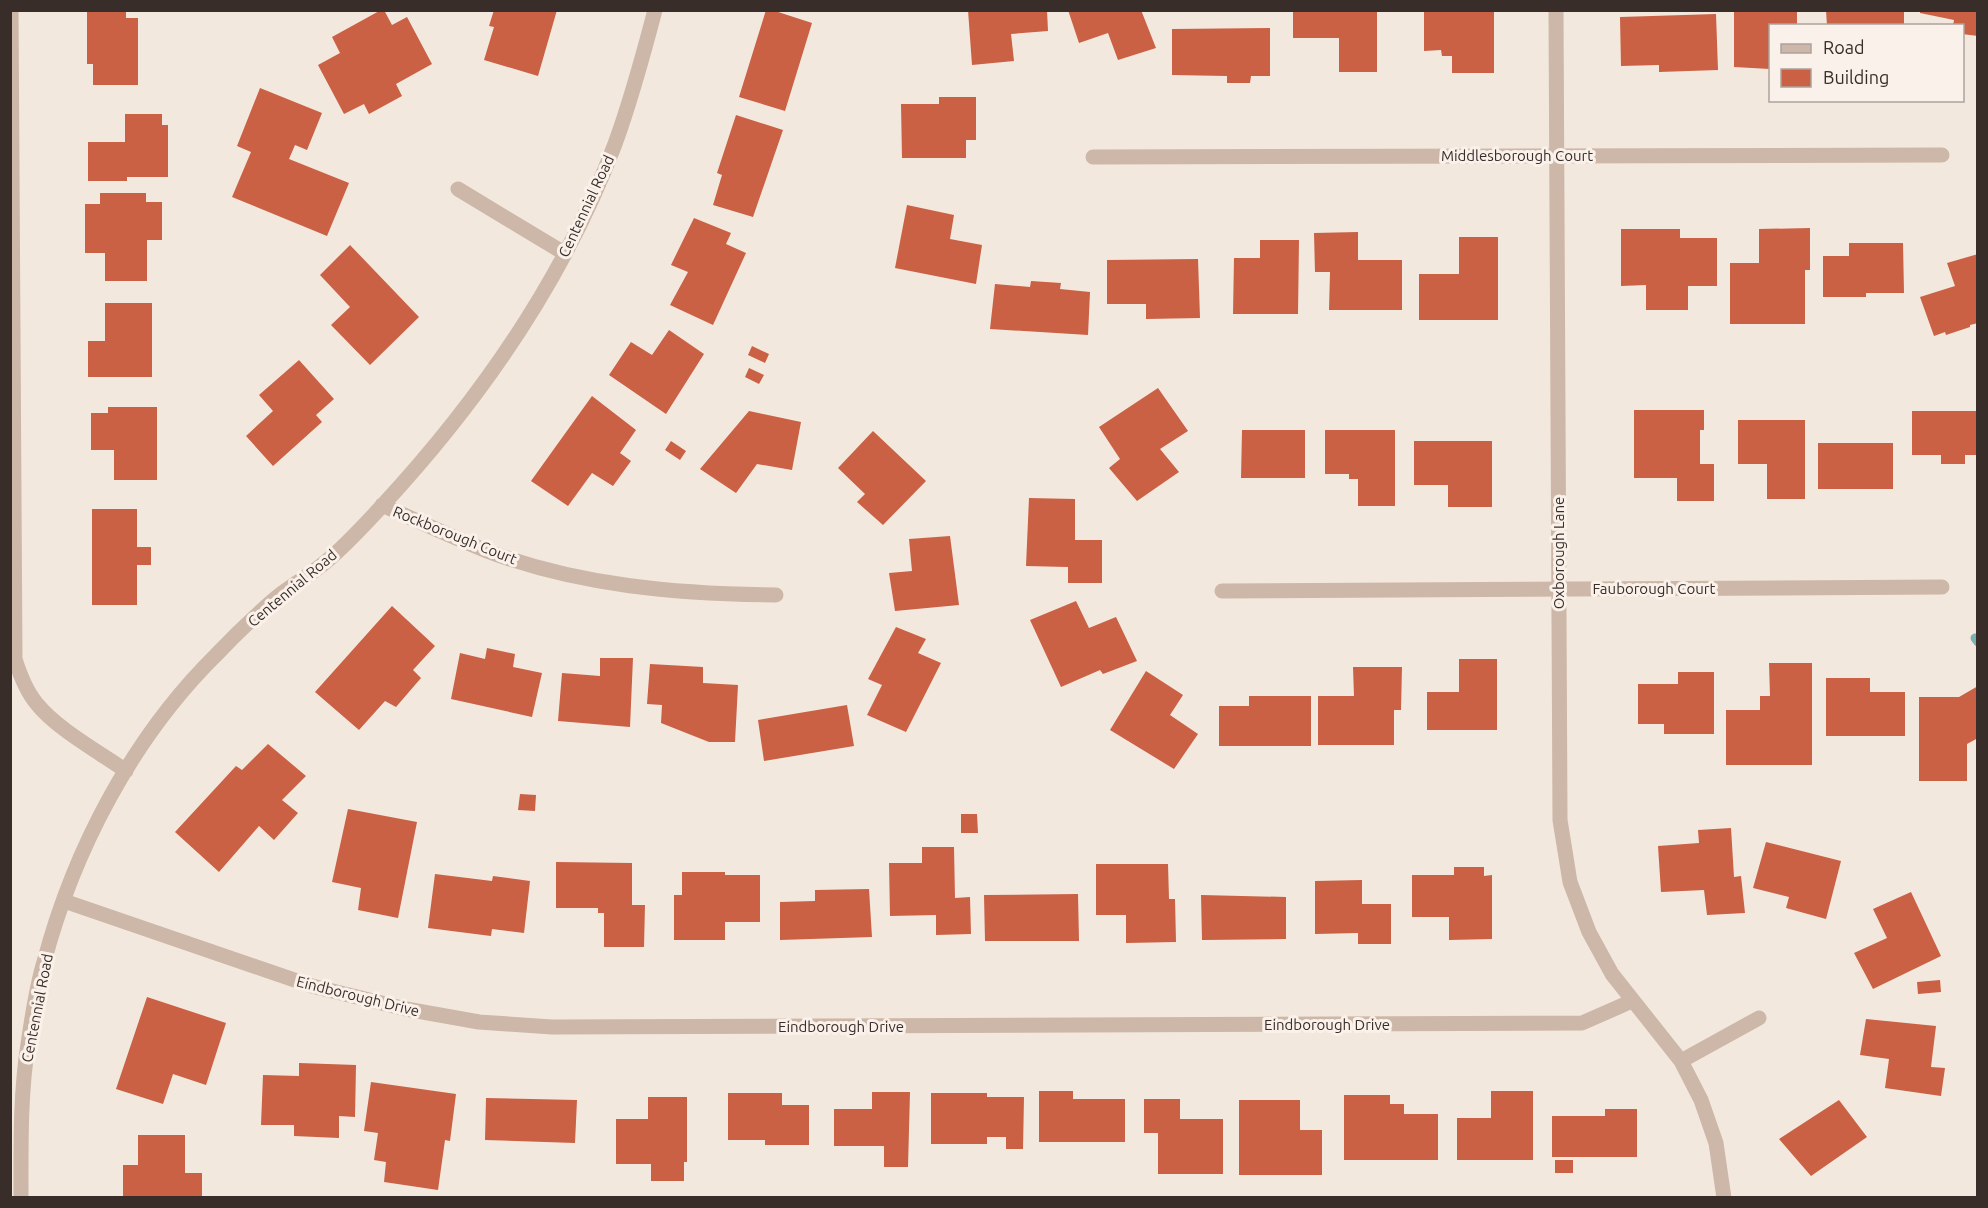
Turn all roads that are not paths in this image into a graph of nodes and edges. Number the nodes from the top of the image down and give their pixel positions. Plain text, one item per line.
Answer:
1 (11, 10) edge
2 (655, 10) edge
3 (1556, 10) edge
4 (1557, 154) junction
5 (1942, 155) dead end
6 (1093, 157) dead end
7 (458, 189) dead end
8 (564, 253) junction
9 (382, 505) junction
10 (1942, 587) dead end
11 (1558, 589) junction
12 (1222, 591) dead end
13 (776, 595) dead end
14 (126, 771) junction
15 (64, 901) junction
16 (1632, 1001) junction
17 (1759, 1018) dead end
18 (1681, 1061) junction
19 (21, 1197) edge
20 (1724, 1197) edge

1 - 14 street
2 - 8 street, Centennial Road
3 - 4 street, Oxborough Lane
4 - 5 street, Middlesborough Court
4 - 6 street, Middlesborough Court
4 - 11 street, Oxborough Lane
7 - 8 street
8 - 9 street, Centennial Road
9 - 13 street, Rockborough Court
9 - 14 street, Centennial Road
10 - 11 street, Fauborough Court
11 - 12 street, Fauborough Court
11 - 16 street, Oxborough Lane
14 - 15 street, Centennial Road
15 - 16 street, Eindborough Drive
15 - 19 street, Centennial Road
16 - 18 street, Oxborough Lane
17 - 18 street
18 - 20 street, Oxborough Lane

